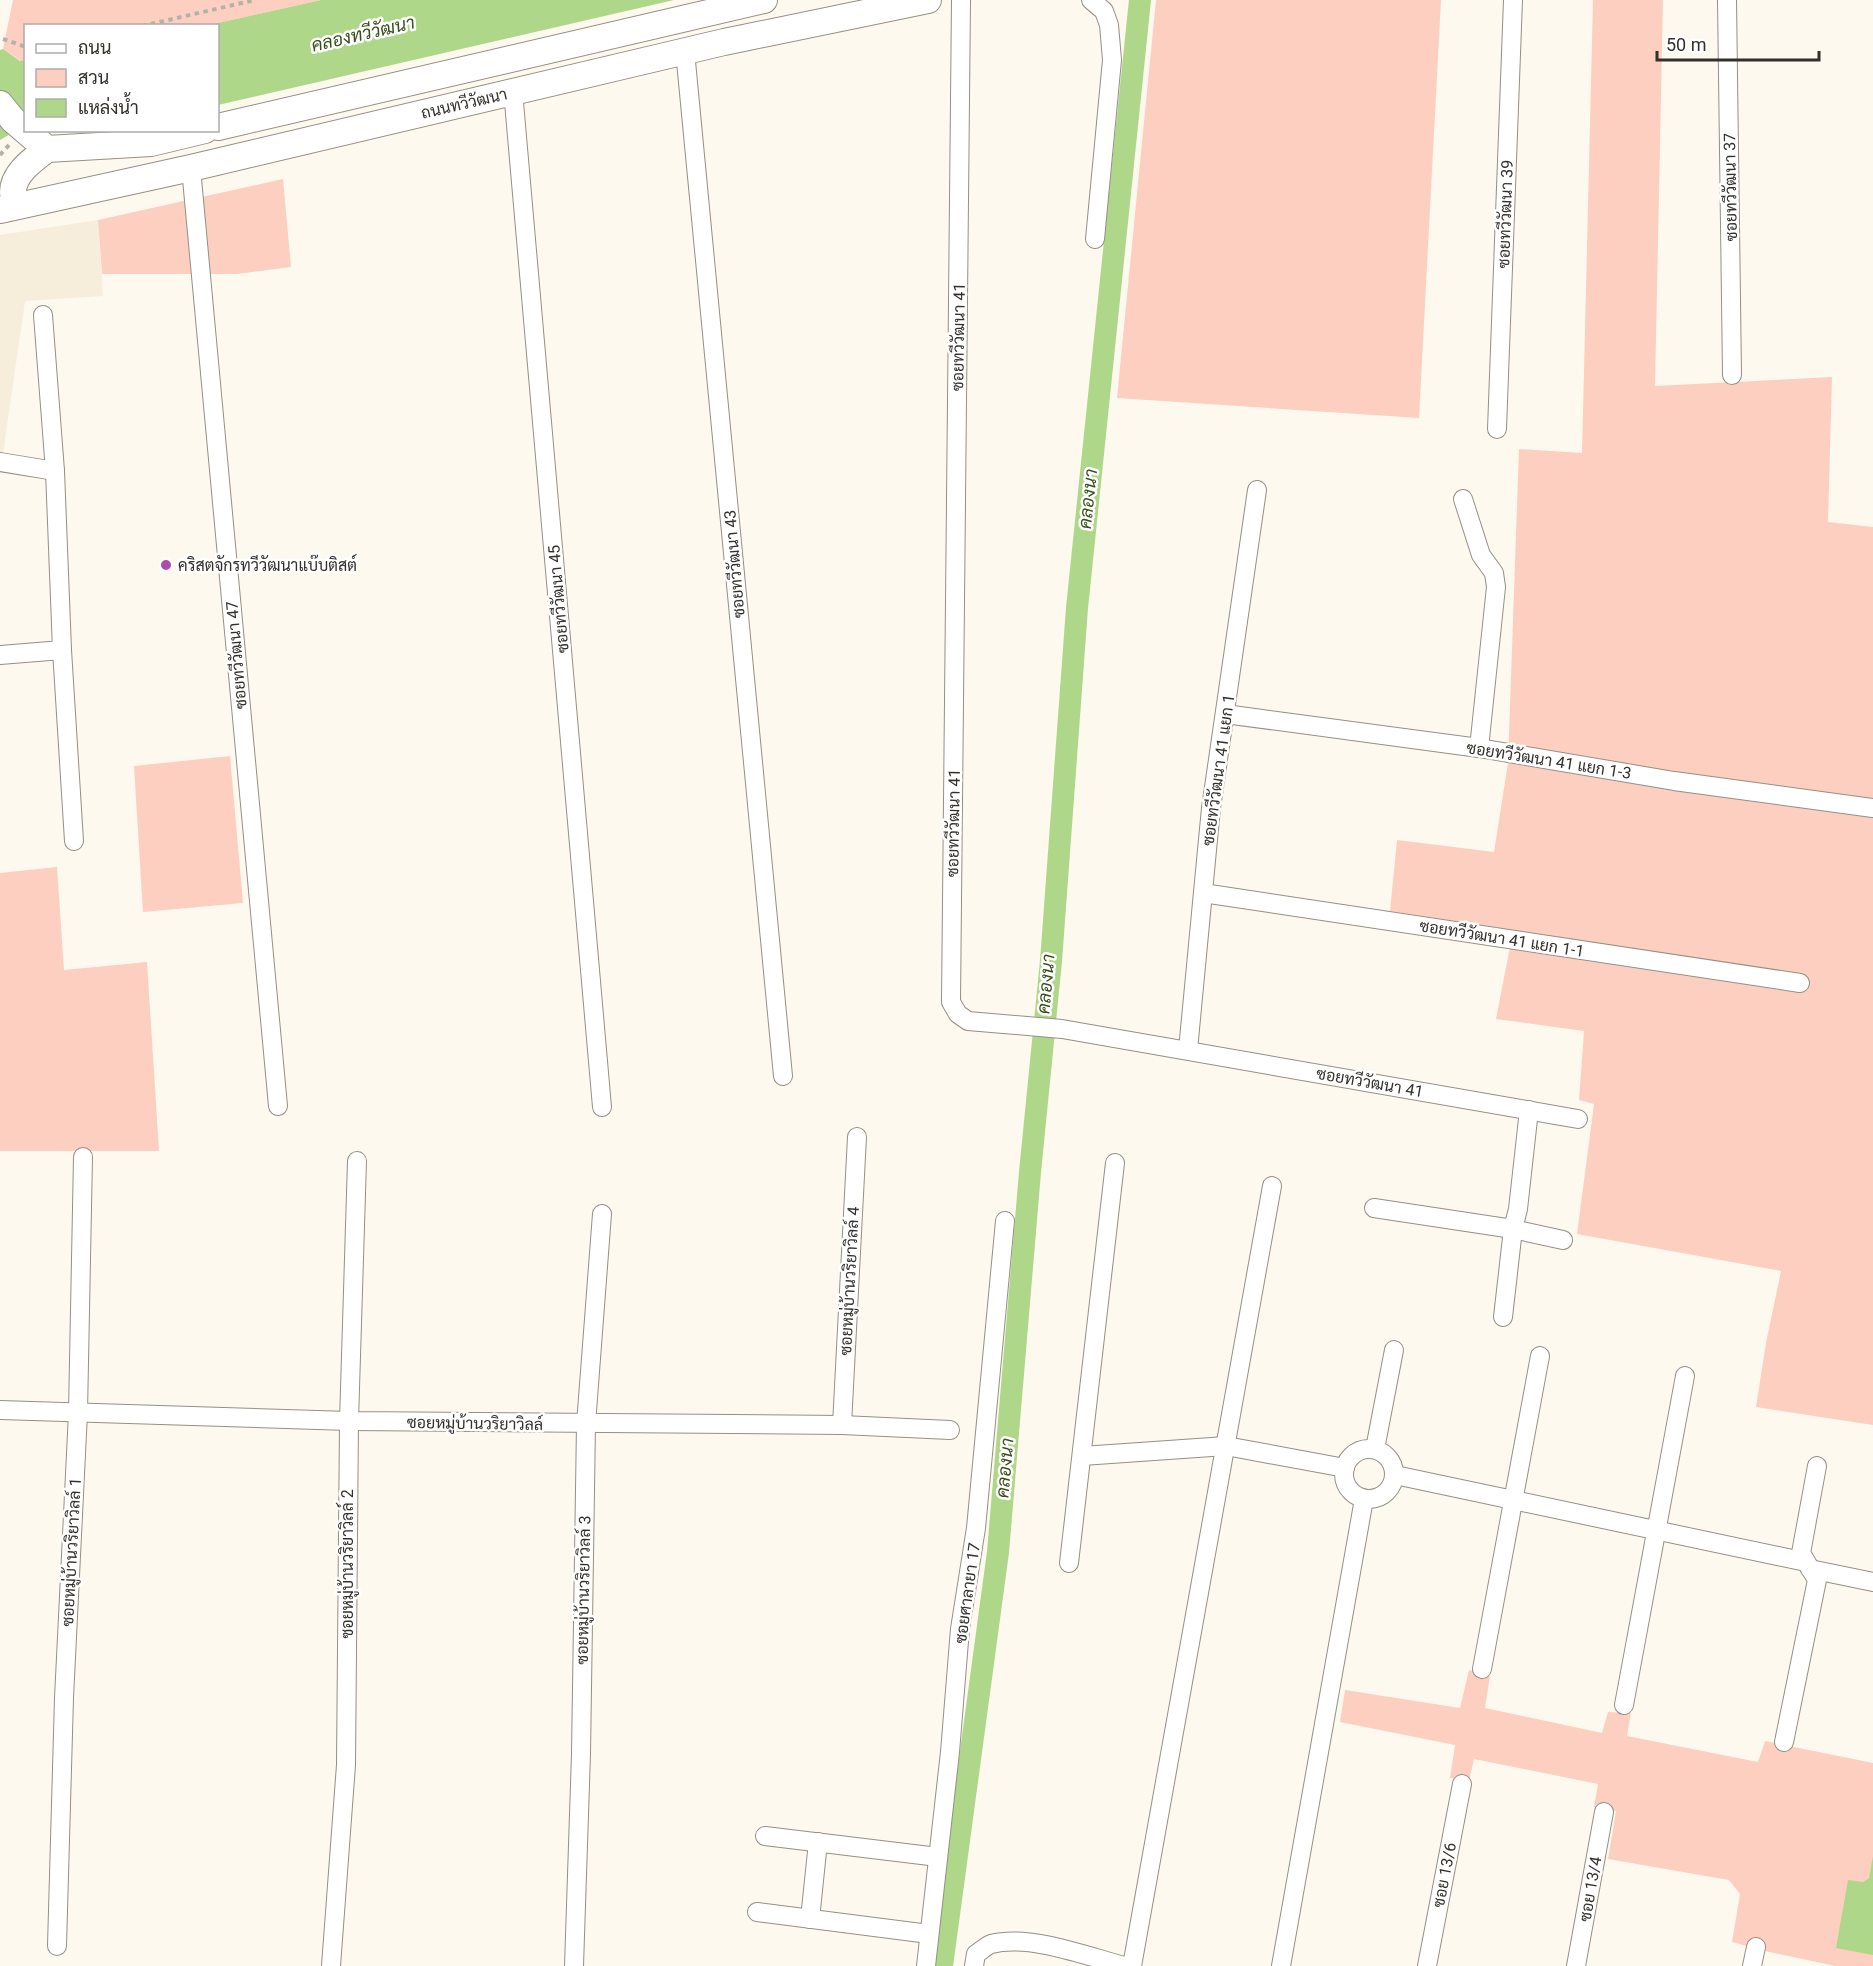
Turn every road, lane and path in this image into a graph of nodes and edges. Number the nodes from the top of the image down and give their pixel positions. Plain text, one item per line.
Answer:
1 (255, 0) edge
2 (764, 0) edge
3 (928, 0) edge
4 (962, 0) edge
5 (1091, 0) edge
6 (1513, 0) edge
7 (1727, 0) edge
8 (151, 24) edge
9 (3, 39) dead end
10 (24, 46) edge
11 (685, 51) junction
12 (513, 91) junction
13 (8, 122) edge
14 (219, 128) edge
15 (197, 132) edge
16 (46, 149) junction
17 (0, 155) edge
18 (191, 168) junction
19 (8, 208) edge
20 (1095, 239) dead end
21 (43, 315) dead end
22 (1732, 375) dead end
23 (1497, 429) dead end
24 (0, 462) edge
25 (54, 471) junction
26 (1257, 490) dead end
27 (1463, 499) dead end
28 (62, 650) junction
29 (0, 655) edge
30 (1225, 714) junction
31 (1479, 748) junction
32 (1873, 808) edge
33 (74, 841) dead end
34 (1203, 893) junction
35 (1800, 983) dead end
36 (1188, 1050) junction
37 (783, 1076) dead end
38 (278, 1106) dead end
39 (602, 1107) dead end
40 (1529, 1110) junction
41 (1578, 1119) dead end
42 (857, 1137) dead end
43 (83, 1157) dead end
44 (357, 1161) dead end
45 (1116, 1163) dead end
46 (1272, 1186) dead end
47 (1374, 1208) dead end
48 (602, 1214) dead end
49 (1005, 1221) dead end
50 (1513, 1229) junction
51 (1563, 1240) dead end
52 (1503, 1317) dead end
53 (1394, 1350) dead end
54 (1540, 1356) dead end
55 (1685, 1376) dead end
56 (0, 1410) edge
57 (78, 1413) junction
58 (349, 1421) junction
59 (586, 1424) junction
60 (842, 1425) junction
61 (950, 1430) dead end
62 (1226, 1446) junction
63 (1375, 1449) junction
64 (1082, 1456) junction
65 (1817, 1466) dead end
66 (1345, 1468) junction
67 (1395, 1475) junction
68 (1364, 1499) junction
69 (1514, 1500) junction
70 (1656, 1530) junction
71 (1070, 1563) dead end
72 (1808, 1565) junction
73 (1873, 1582) edge
74 (1482, 1669) dead end
75 (1624, 1704) dead end
76 (1785, 1742) dead end
77 (1462, 1784) dead end
78 (1604, 1812) dead end
79 (765, 1836) dead end
80 (818, 1842) junction
81 (938, 1857) junction
82 (757, 1912) dead end
83 (810, 1919) junction
84 (929, 1934) junction
85 (57, 1946) dead end
86 (1756, 1947) dead end
87 (331, 1966) edge
88 (574, 1966) edge
89 (926, 1966) edge
90 (974, 1966) edge
91 (1124, 1966) edge
92 (1132, 1966) edge
93 (1281, 1966) edge
94 (1427, 1966) edge
95 (1576, 1966) edge
96 (1752, 1966) edge

1 - 8 path
2 - 14 main road, ถนนทวีวัฒนา
3 - 11 main road, ถนนทวีวัฒนา
4 - 36 street, ซอยทวีวัฒนา 41
5 - 20 street
6 - 23 street, ซอยทวีวัฒนา 39
7 - 22 street, ซอยทวีวัฒนา 37
9 - 10 path
11 - 12 main road, ถนนทวีวัฒนา
11 - 37 street, ซอยทวีวัฒนา 43
12 - 18 main road, ถนนทวีวัฒนา
12 - 39 street, ซอยทวีวัฒนา 45
13 - 16 main road
13 - 17 path
15 - 16 main road
16 - 19 main road
18 - 19 main road, ถนนทวีวัฒนา
18 - 38 street, ซอยทวีวัฒนา 47
21 - 25 street
24 - 25 street
25 - 28 street
26 - 30 street, ซอยทวีวัฒนา 41 แยก 1
27 - 31 street
28 - 29 street
28 - 33 street
30 - 31 street, ซอยทวีวัฒนา 41 แยก 1-3
30 - 34 street, ซอยทวีวัฒนา 41 แยก 1
31 - 32 street, ซอยทวีวัฒนา 41 แยก 1-3
34 - 35 street, ซอยทวีวัฒนา 41 แยก 1-1
34 - 36 street, ซอยทวีวัฒนา 41 แยก 1
36 - 40 street, ซอยทวีวัฒนา 41
40 - 41 street, ซอยทวีวัฒนา 41
40 - 50 street
42 - 60 street, ซอยหมู่บ้านวริยาวิลล์ 4
43 - 57 street, ซอยหมู่บ้านวริยาวิลล์ 1
44 - 58 street, ซอยหมู่บ้านวริยาวิลล์ 2
45 - 64 street
46 - 62 street
47 - 50 street
48 - 59 street, ซอยหมู่บ้านวริยาวิลล์ 3
49 - 81 street, ซอยศาลายา 17
50 - 51 street
50 - 52 street
53 - 63 street
54 - 69 street
55 - 70 street
56 - 57 street, ซอยหมู่บ้านวริยาวิลล์
57 - 58 street, ซอยหมู่บ้านวริยาวิลล์
57 - 85 street, ซอยหมู่บ้านวริยาวิลล์ 1
58 - 59 street, ซอยหมู่บ้านวริยาวิลล์
58 - 87 street, ซอยหมู่บ้านวริยาวิลล์ 2
59 - 60 street, ซอยหมู่บ้านวริยาวิลล์
59 - 88 street, ซอยหมู่บ้านวริยาวิลล์ 3
60 - 61 street, ซอยหมู่บ้านวริยาวิลล์
62 - 64 street
62 - 66 street
62 - 92 street
63 - 66 street
63 - 67 street
64 - 71 street
65 - 72 street
66 - 68 street
67 - 68 street
67 - 69 street
68 - 93 street
69 - 70 street
69 - 74 street
70 - 72 street
70 - 75 street
72 - 73 street
72 - 76 street
77 - 94 street, ซอย 13/6
78 - 95 street, ซอย 13/4
79 - 80 street
80 - 81 street
80 - 83 street
81 - 84 street, ซอยศาลายา 17
82 - 83 street
83 - 84 street
84 - 89 street, ซอยศาลายา 17
86 - 96 street
90 - 91 street

